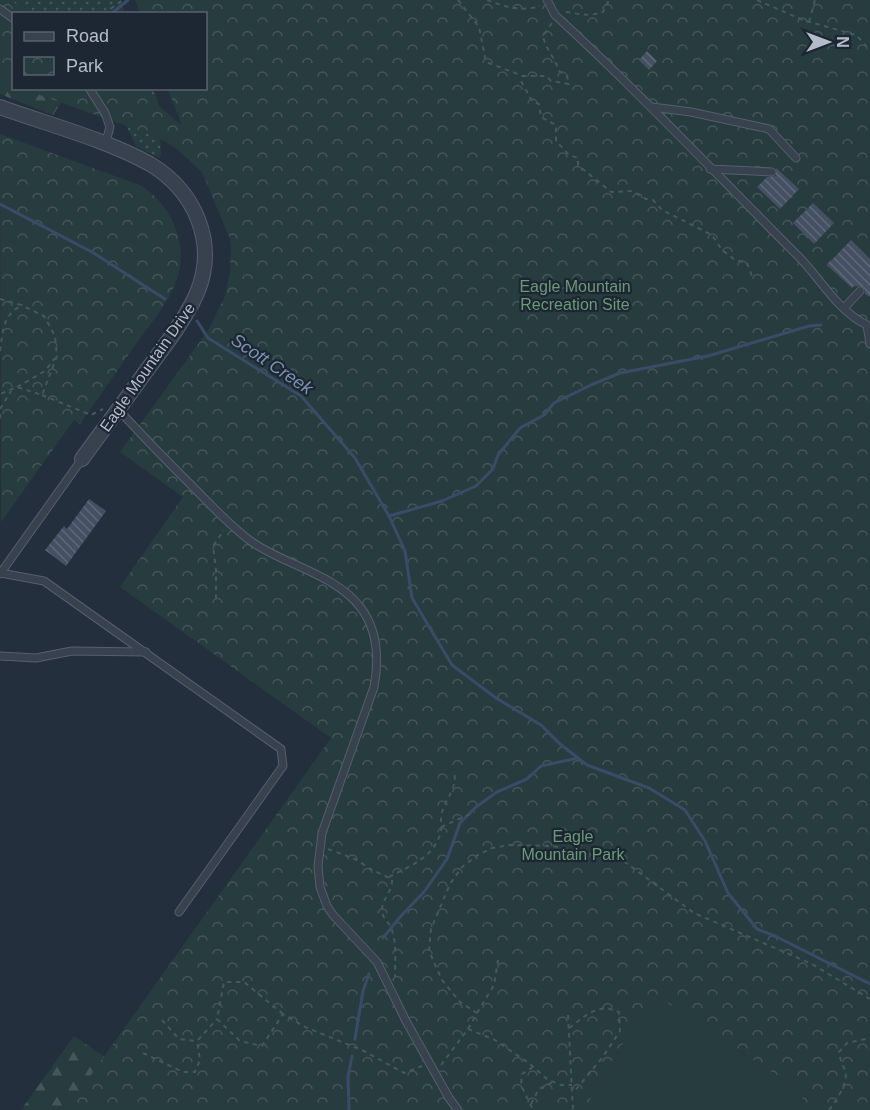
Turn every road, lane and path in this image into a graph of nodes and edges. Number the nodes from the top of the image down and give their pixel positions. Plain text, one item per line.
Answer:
1 (123, 0) edge
2 (458, 0) edge
3 (488, 0) edge
4 (609, 0) edge
5 (757, 0) edge
6 (815, 0) edge
7 (548, 1) edge
8 (106, 12) edge
9 (555, 15) junction
10 (809, 22) junction
11 (870, 50) edge
12 (523, 76) junction
13 (90, 90) edge
14 (652, 107) junction
15 (0, 108) edge
16 (105, 145) junction
17 (796, 158) dead end
18 (710, 169) junction
19 (772, 172) dead end
20 (753, 279) dead end
21 (860, 291) dead end
22 (0, 299) edge
23 (23, 305) junction
24 (844, 308) junction
25 (0, 320) edge
26 (5, 323) junction
27 (868, 325) edge
28 (870, 344) edge
29 (0, 351) edge
30 (57, 356) junction
31 (17, 387) junction
32 (13, 389) junction
33 (0, 394) edge
34 (42, 395) junction
35 (0, 409) edge
36 (118, 410) junction
37 (0, 414) edge
38 (0, 420) edge
39 (82, 459) joint
40 (229, 523) junction
41 (0, 574) edge
42 (216, 599) dead end
43 (146, 652) junction
44 (0, 657) edge
45 (454, 772) dead end
46 (475, 812) dead end
47 (441, 827) junction
48 (319, 847) junction
49 (389, 877) junction
50 (179, 912) dead end
51 (498, 960) dead end
52 (395, 983) dead end
53 (870, 999) edge
54 (477, 1013) junction
55 (284, 1014) junction
56 (567, 1015) dead end
57 (217, 1019) junction
58 (162, 1020) dead end
59 (569, 1028) junction
60 (468, 1029) junction
61 (870, 1038) edge
62 (197, 1041) junction
63 (143, 1053) dead end
64 (430, 1063) junction
65 (533, 1067) junction
66 (436, 1073) junction
67 (552, 1082) junction
68 (572, 1085) junction
69 (573, 1093) junction
70 (531, 1104) junction
71 (458, 1110) edge
72 (533, 1110) edge
73 (573, 1110) edge
74 (829, 1110) edge

1 - 8 path
2 - 12 path
3 - 7 path
4 - 9 path
5 - 10 path
6 - 10 path
7 - 9 lane
9 - 12 path
9 - 14 lane
10 - 11 path
12 - 20 path
13 - 16 lane
14 - 17 lane
14 - 18 lane
15 - 16 street, Eagle Mountain Drive
16 - 36 street, Eagle Mountain Drive
18 - 19 lane
18 - 24 lane
21 - 24 lane
22 - 23 path
23 - 26 path
23 - 30 path
24 - 27 lane
25 - 26 path
26 - 29 path
27 - 28 lane
30 - 31 path
30 - 34 path
31 - 32 path
31 - 34 path
32 - 33 path
32 - 35 path
34 - 36 path
36 - 39 street, Eagle Mountain Drive
36 - 40 lane
37 - 38 path
39 - 41 lane
40 - 42 path
40 - 48 lane
41 - 43 lane
43 - 44 lane
43 - 50 lane
45 - 47 path
46 - 47 path
47 - 49 path
48 - 49 path
48 - 64 lane
49 - 52 path
51 - 54 path
53 - 54 path
54 - 60 path
55 - 57 path
55 - 57 path
55 - 64 path
56 - 59 path
57 - 62 path
58 - 62 path
59 - 68 path
59 - 69 path
60 - 65 path
60 - 66 path
61 - 74 path
62 - 63 path
64 - 66 lane
65 - 67 path
65 - 70 path
66 - 71 lane
67 - 68 path
67 - 70 path
68 - 69 path
69 - 73 path
70 - 72 path

